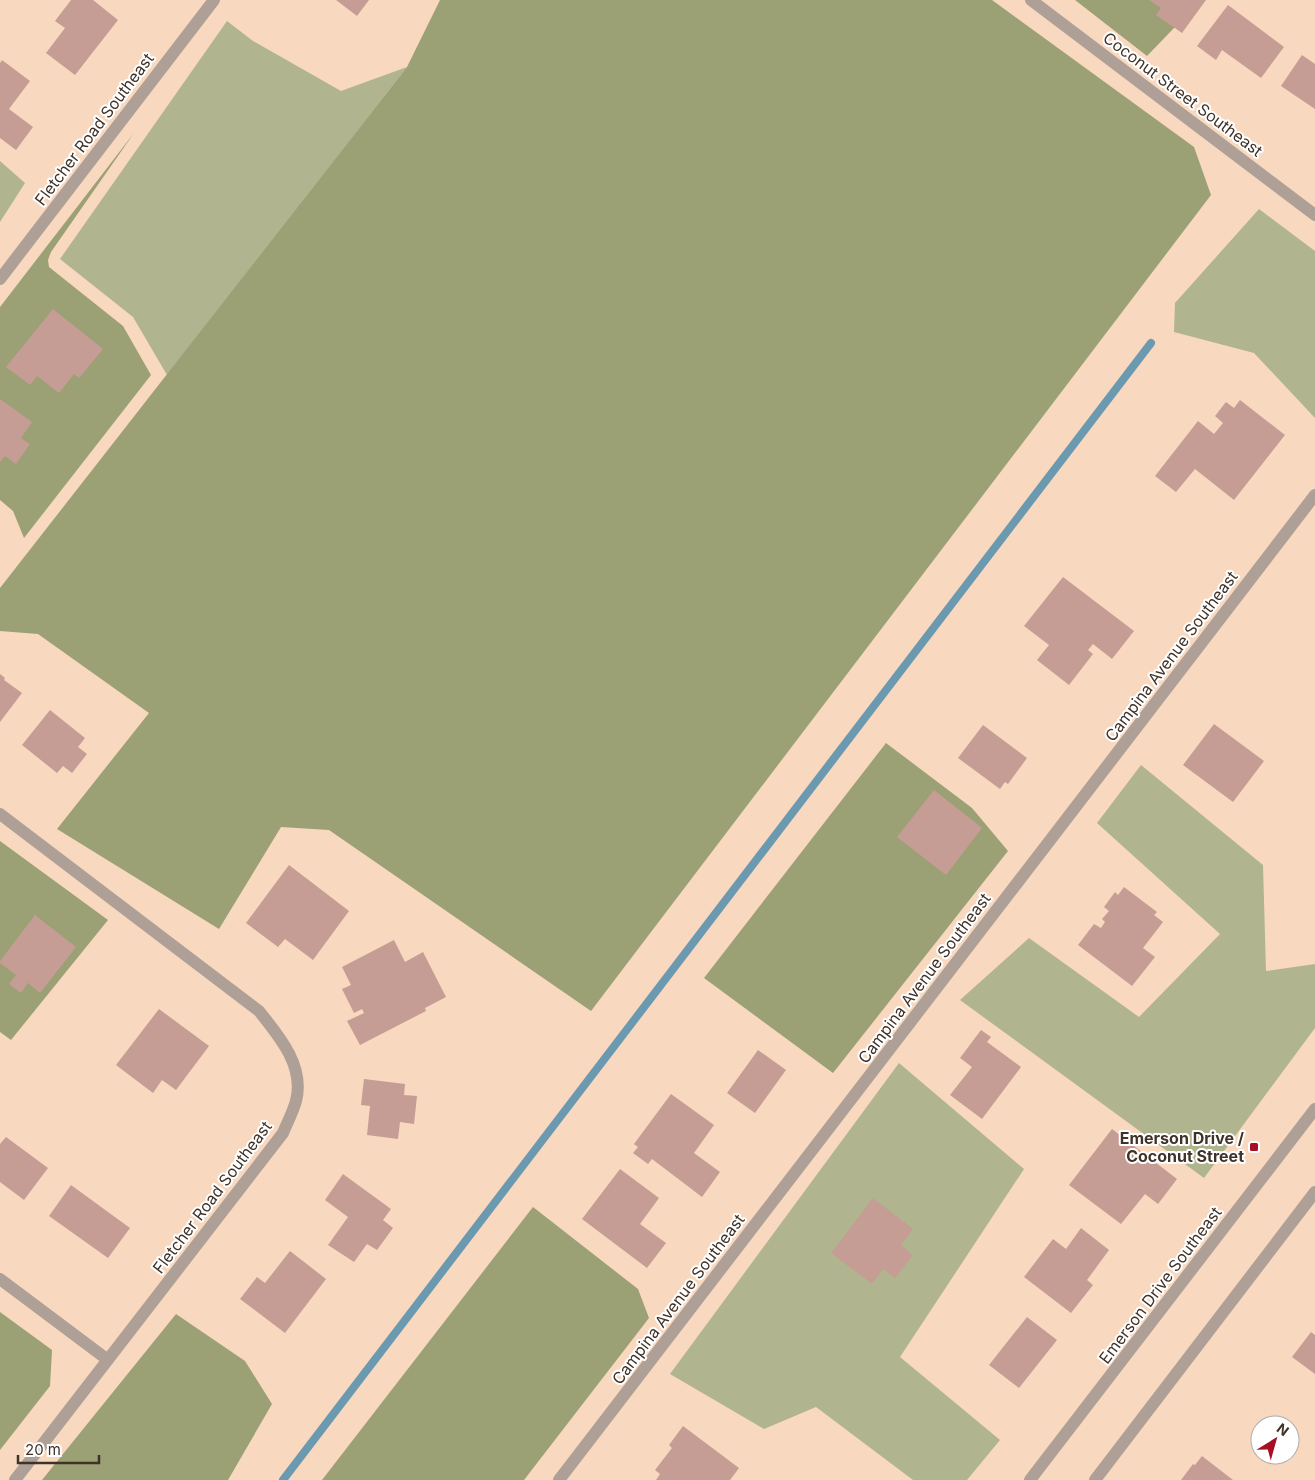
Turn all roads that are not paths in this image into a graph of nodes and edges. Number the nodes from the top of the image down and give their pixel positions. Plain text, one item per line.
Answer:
1 (214, 0) edge
2 (1031, 0) edge
3 (1315, 215) edge
4 (0, 279) edge
5 (1315, 495) edge
6 (0, 814) edge
7 (1315, 1110) edge
8 (1315, 1192) edge
9 (0, 1279) edge
10 (108, 1360) junction
11 (16, 1480) edge
12 (559, 1480) edge
13 (1030, 1480) edge
14 (1095, 1480) edge

1 - 4 street, Fletcher Road Southeast
2 - 3 street, Coconut Street Southeast
5 - 12 street, Campina Avenue Southeast
6 - 10 street, Fletcher Road Southeast
7 - 13 street, Emerson Drive Southeast
8 - 14 street
9 - 10 street
10 - 11 street, Fletcher Road Southeast

